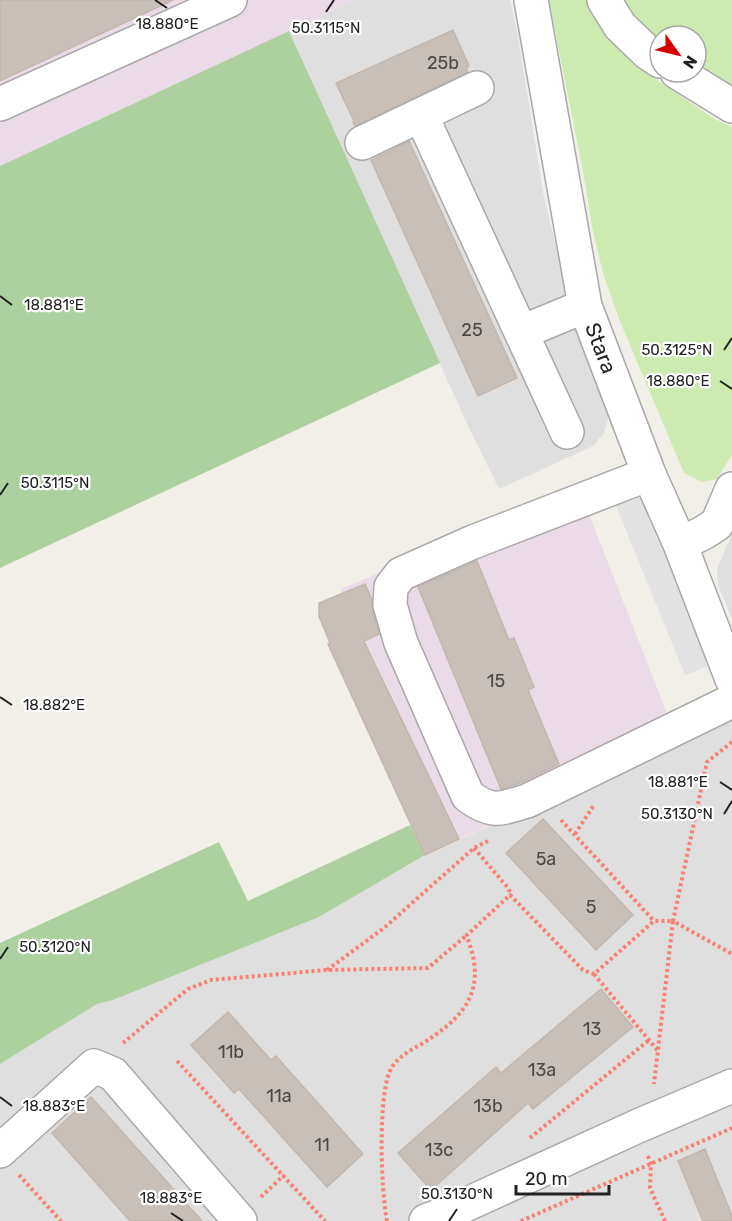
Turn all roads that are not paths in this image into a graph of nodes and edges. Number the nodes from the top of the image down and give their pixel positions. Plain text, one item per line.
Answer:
1 (230, 0) edge
2 (531, 0) edge
3 (604, 0) edge
4 (648, 53) edge
5 (696, 84) edge
6 (477, 88) dead end
7 (0, 104) edge
8 (732, 106) edge
9 (421, 115) junction
10 (362, 143) dead end
11 (585, 306) junction
12 (522, 332) junction
13 (567, 432) dead end
14 (649, 474) junction
15 (732, 489) edge
16 (680, 544) junction
17 (732, 679) edge
18 (732, 701) edge
19 (732, 1086) edge
20 (8, 1161) edge
21 (240, 1221) edge
22 (426, 1221) edge

1 - 7 street
2 - 11 street, Stara
3 - 4 street
5 - 8 street
6 - 9 street
9 - 10 street
9 - 12 street
11 - 12 street
11 - 14 street, Stara
12 - 13 street
14 - 16 street, Stara
14 - 18 street
15 - 16 street
16 - 17 street, Stara
19 - 22 street
20 - 21 street

